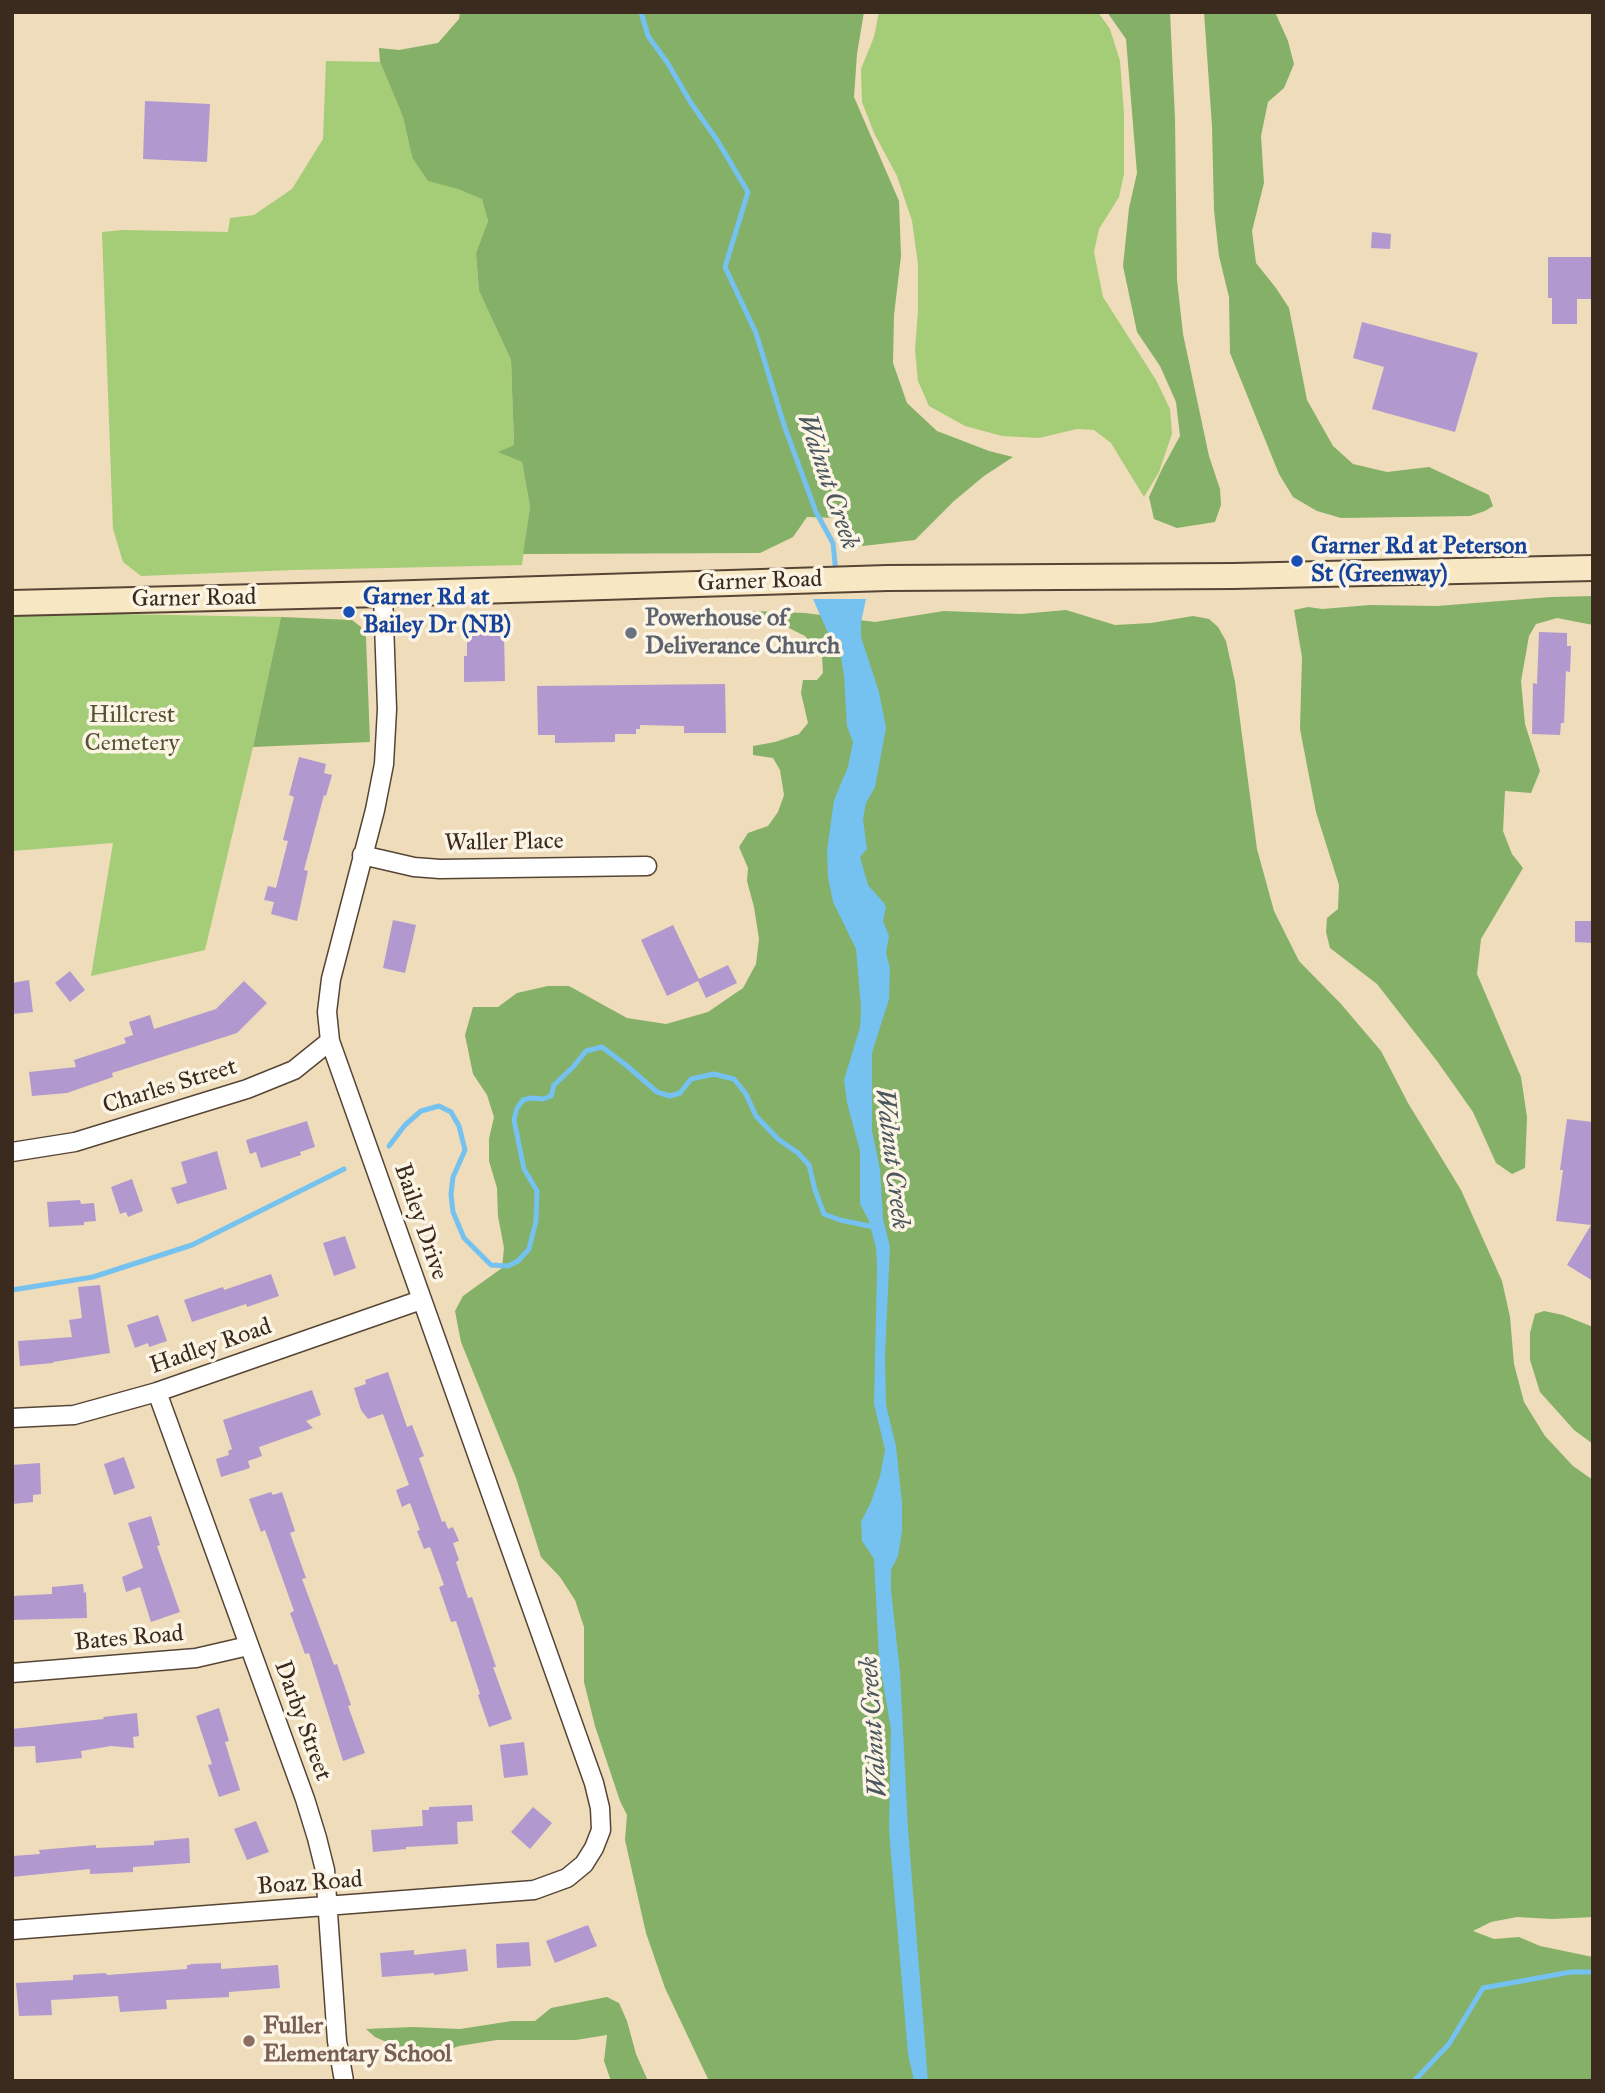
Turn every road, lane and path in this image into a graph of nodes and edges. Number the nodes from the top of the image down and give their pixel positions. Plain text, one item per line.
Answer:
1 (1593, 568) edge
2 (383, 594) junction
3 (12, 603) edge
4 (362, 855) junction
5 (647, 866) dead end
6 (330, 1041) junction
7 (12, 1152) edge
8 (421, 1300) junction
9 (157, 1392) junction
10 (12, 1418) edge
11 (248, 1646) junction
12 (12, 1673) edge
13 (594, 1848) joint
14 (328, 1906) junction
15 (12, 1930) edge
16 (344, 2081) edge

1 - 2 main road, Garner Road
2 - 3 main road, Garner Road
2 - 4 street, Bailey Drive
4 - 5 street, Waller Place
4 - 6 street, Bailey Drive
6 - 7 street, Charles Street
6 - 8 street, Bailey Drive
8 - 9 street, Hadley Road
8 - 13 street, Bailey Drive
9 - 10 street, Hadley Road
9 - 11 street, Darby Street
11 - 12 street, Bates Road
11 - 14 street, Darby Street
13 - 14 street, Boaz Road
14 - 15 street, Boaz Road
14 - 16 street, Darby Street

